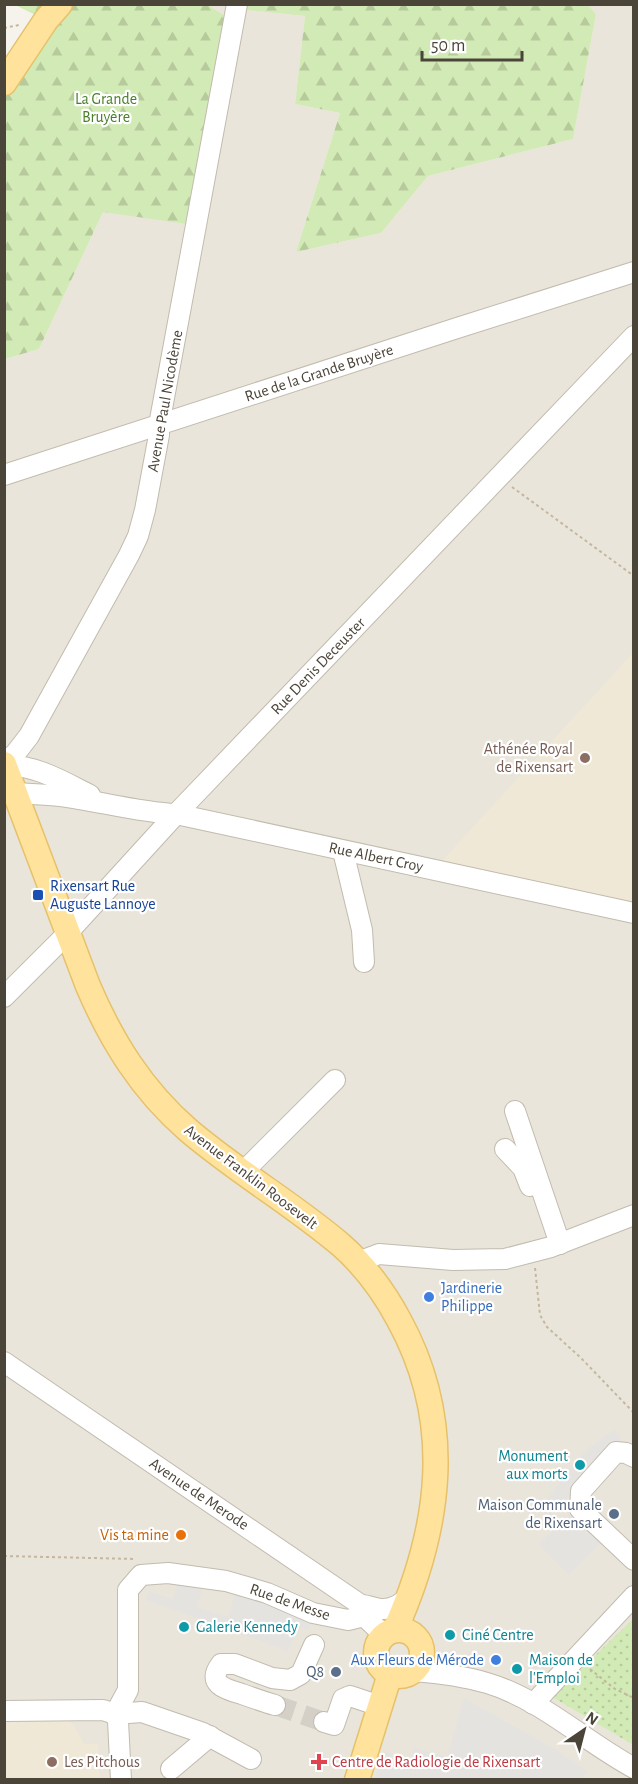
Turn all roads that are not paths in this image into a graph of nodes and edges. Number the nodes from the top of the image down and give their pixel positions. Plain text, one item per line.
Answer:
1 (60, 4) edge
2 (237, 4) edge
3 (4, 83) edge
4 (633, 272) edge
5 (633, 336) edge
6 (159, 425) junction
7 (4, 475) edge
8 (5, 765) edge
9 (10, 793) edge
10 (118, 806) junction
11 (176, 814) junction
12 (344, 851) junction
13 (633, 914) edge
14 (68, 932) junction
15 (364, 962) dead end
16 (4, 996) edge
17 (335, 1080) dead end
18 (515, 1111) dead end
19 (505, 1149) dead end
20 (243, 1172) junction
21 (633, 1215) edge
22 (548, 1248) junction
23 (358, 1262) junction
24 (4, 1362) edge
25 (633, 1457) edge
26 (633, 1560) edge
27 (411, 1595) junction
28 (633, 1596) edge
29 (363, 1611) junction
30 (389, 1632) junction
31 (314, 1645) dead end
32 (414, 1671) junction
33 (390, 1674) junction
34 (532, 1704) junction
35 (275, 1705) tunnel mouth
36 (380, 1706) junction
37 (4, 1711) edge
38 (115, 1713) junction
39 (324, 1722) dead end
40 (210, 1736) junction
41 (251, 1759) dead end
42 (633, 1768) edge
43 (171, 1769) dead end
44 (121, 1779) edge
45 (357, 1779) edge

1 - 3 main road
2 - 6 street, Avenue Paul Nicodème
4 - 6 street, Rue de la Grande Bruyère
5 - 11 street, Rue Denis Deceuster
6 - 7 street, Rue de la Grande Bruyère
6 - 8 street, Avenue Paul Nicodème
8 - 9 main road, Avenue Franklin Roosevelt
8 - 10 street, Rue Albert Croy
9 - 10 street, Rue Albert Croy
9 - 14 main road, Avenue Franklin Roosevelt
10 - 11 street, Rue Albert Croy
11 - 12 street, Rue Albert Croy
11 - 14 street, Rue Denis Deceuster
12 - 13 street, Rue Albert Croy
12 - 15 street
14 - 16 street, Rue Denis Deceuster
14 - 20 main road, Avenue Franklin Roosevelt
17 - 20 street
18 - 22 street
19 - 22 street
20 - 23 main road, Avenue Franklin Roosevelt
21 - 22 street
22 - 23 street
23 - 27 main road, Avenue Franklin Roosevelt
24 - 29 street, Avenue de Merode
25 - 26 street
27 - 29 street
27 - 30 main road, Avenue Franklin Roosevelt
28 - 34 street
29 - 30 street, Avenue de Merode
29 - 38 street, Rue de Messe
30 - 32 main road
30 - 33 main road
31 - 35 street
32 - 33 main road
32 - 34 street
33 - 36 main road
34 - 42 street
36 - 39 street
36 - 45 main road
37 - 38 street
38 - 40 street
38 - 44 street
40 - 41 street
40 - 43 street

